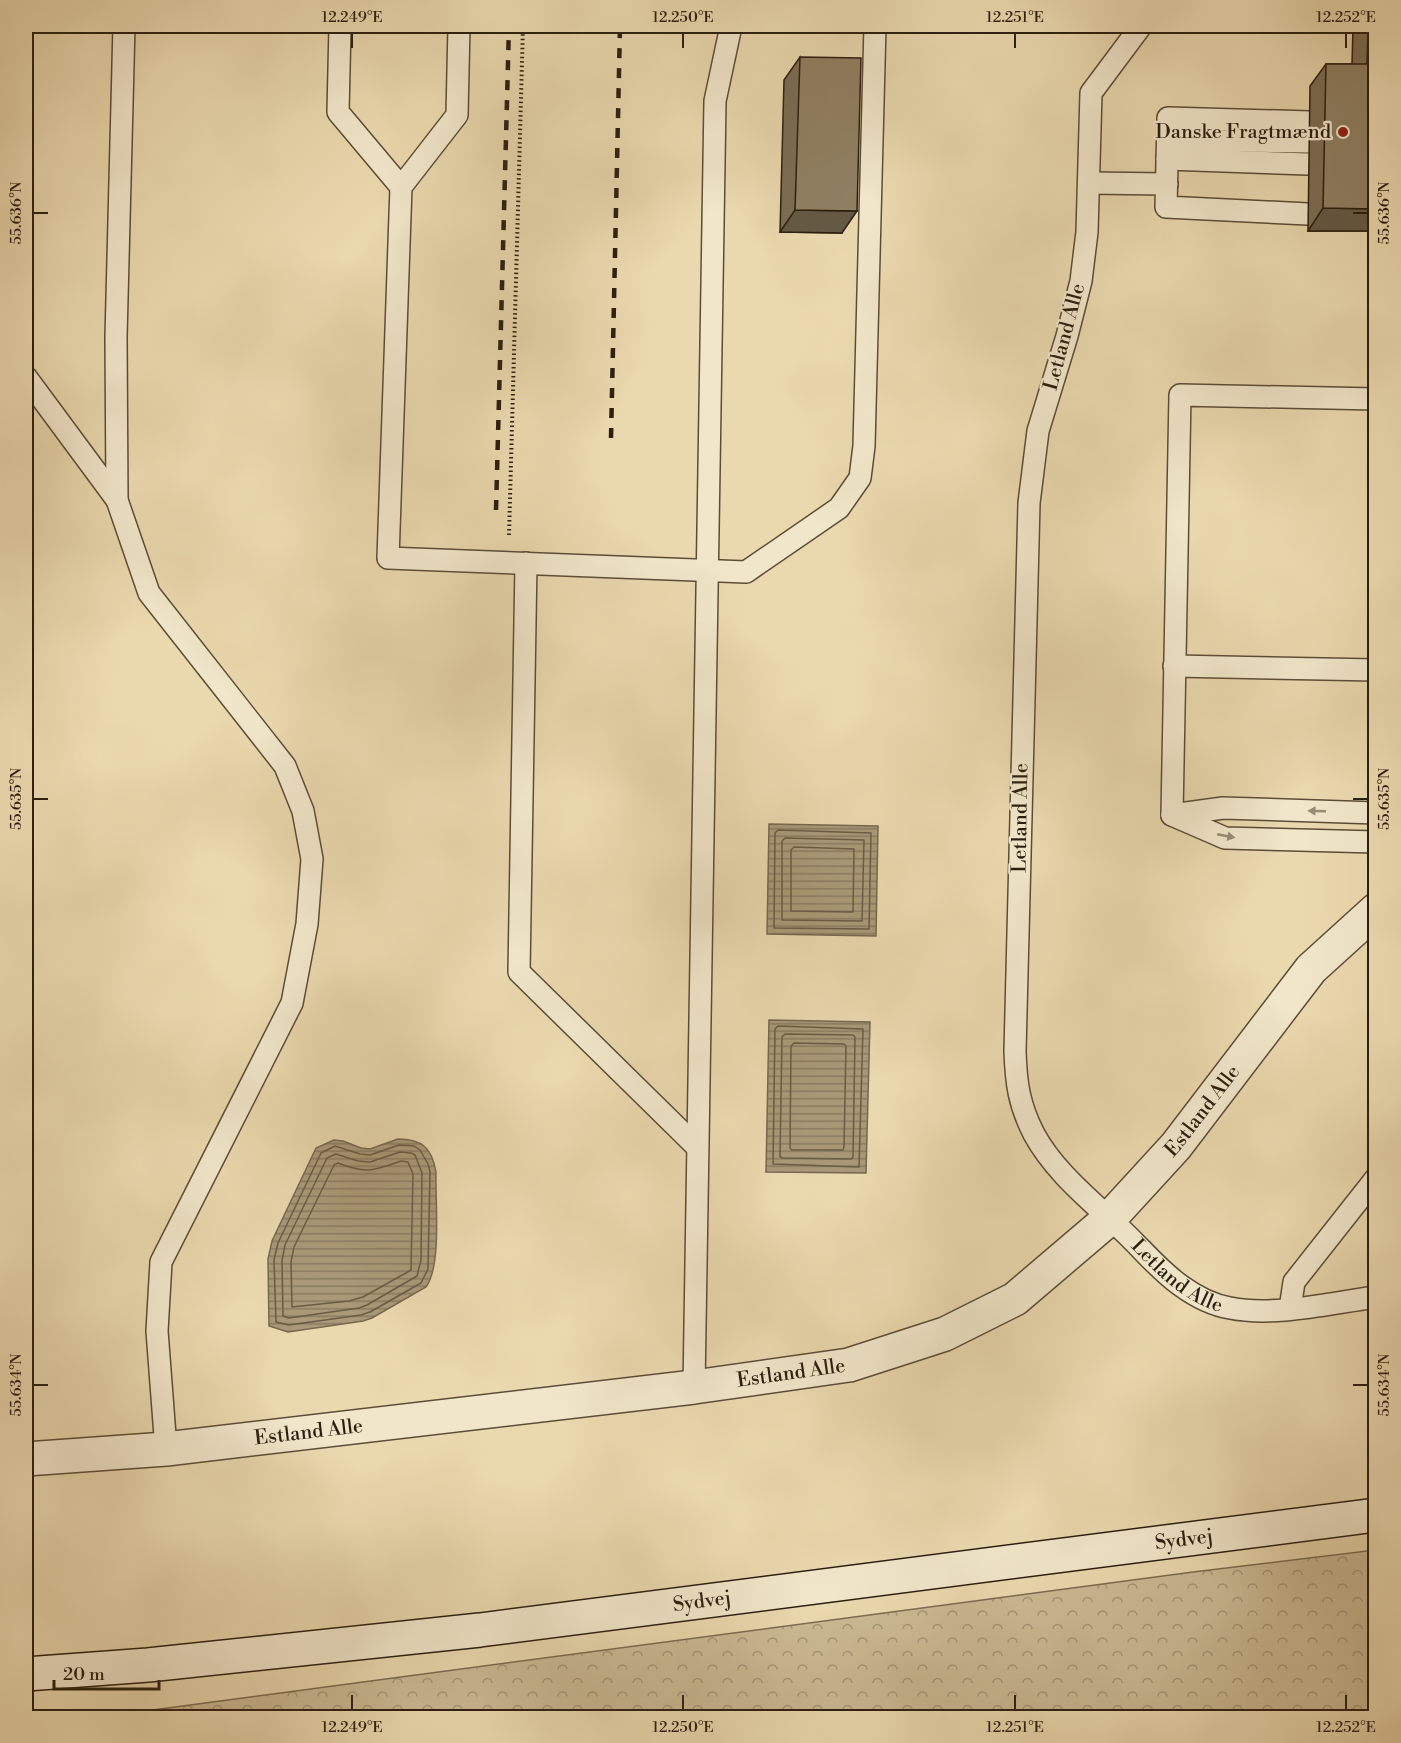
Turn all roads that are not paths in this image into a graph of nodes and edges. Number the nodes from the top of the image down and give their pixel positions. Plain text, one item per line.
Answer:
1 (124, 26) edge
2 (340, 26) edge
3 (459, 26) edge
4 (731, 26) edge
5 (875, 26) edge
6 (1141, 26) edge
7 (1310, 132) dead end
8 (1167, 150) junction
9 (1308, 164) dead end
10 (1089, 183) junction
11 (1167, 184) junction
12 (401, 187) junction
13 (1308, 214) dead end
14 (26, 377) edge
15 (1376, 399) edge
16 (117, 500) junction
17 (517, 563) junction
18 (706, 570) junction
19 (1174, 666) junction
20 (1376, 670) edge
21 (1376, 813) edge
22 (1172, 815) junction
23 (1376, 842) edge
24 (1376, 910) edge
25 (697, 1147) junction
26 (1376, 1178) edge
27 (1110, 1218) junction
28 (1376, 1297) edge
29 (1290, 1309) junction
30 (694, 1387) junction
31 (166, 1449) junction
32 (26, 1459) edge
33 (1376, 1515) edge
34 (26, 1674) edge

1 - 16 lane
2 - 12 lane
3 - 12 lane
4 - 18 lane
5 - 18 lane
6 - 10 lane, Letland Alle
7 - 8 lane
8 - 9 lane
8 - 11 lane
10 - 11 lane
10 - 27 lane, Letland Alle
11 - 13 lane
12 - 17 lane
14 - 16 lane
15 - 19 lane
16 - 31 lane
17 - 18 lane
17 - 25 lane
18 - 25 lane
19 - 20 lane
19 - 22 lane
21 -> 22 lane
22 -> 23 lane
24 - 27 street, Estland Alle
25 - 30 lane
26 - 29 lane
27 - 29 lane, Letland Alle
27 - 30 street, Estland Alle
28 - 29 lane, Letland Alle
30 - 31 street, Estland Alle
31 - 32 street, Estland Alle
33 - 34 street, Sydvej

